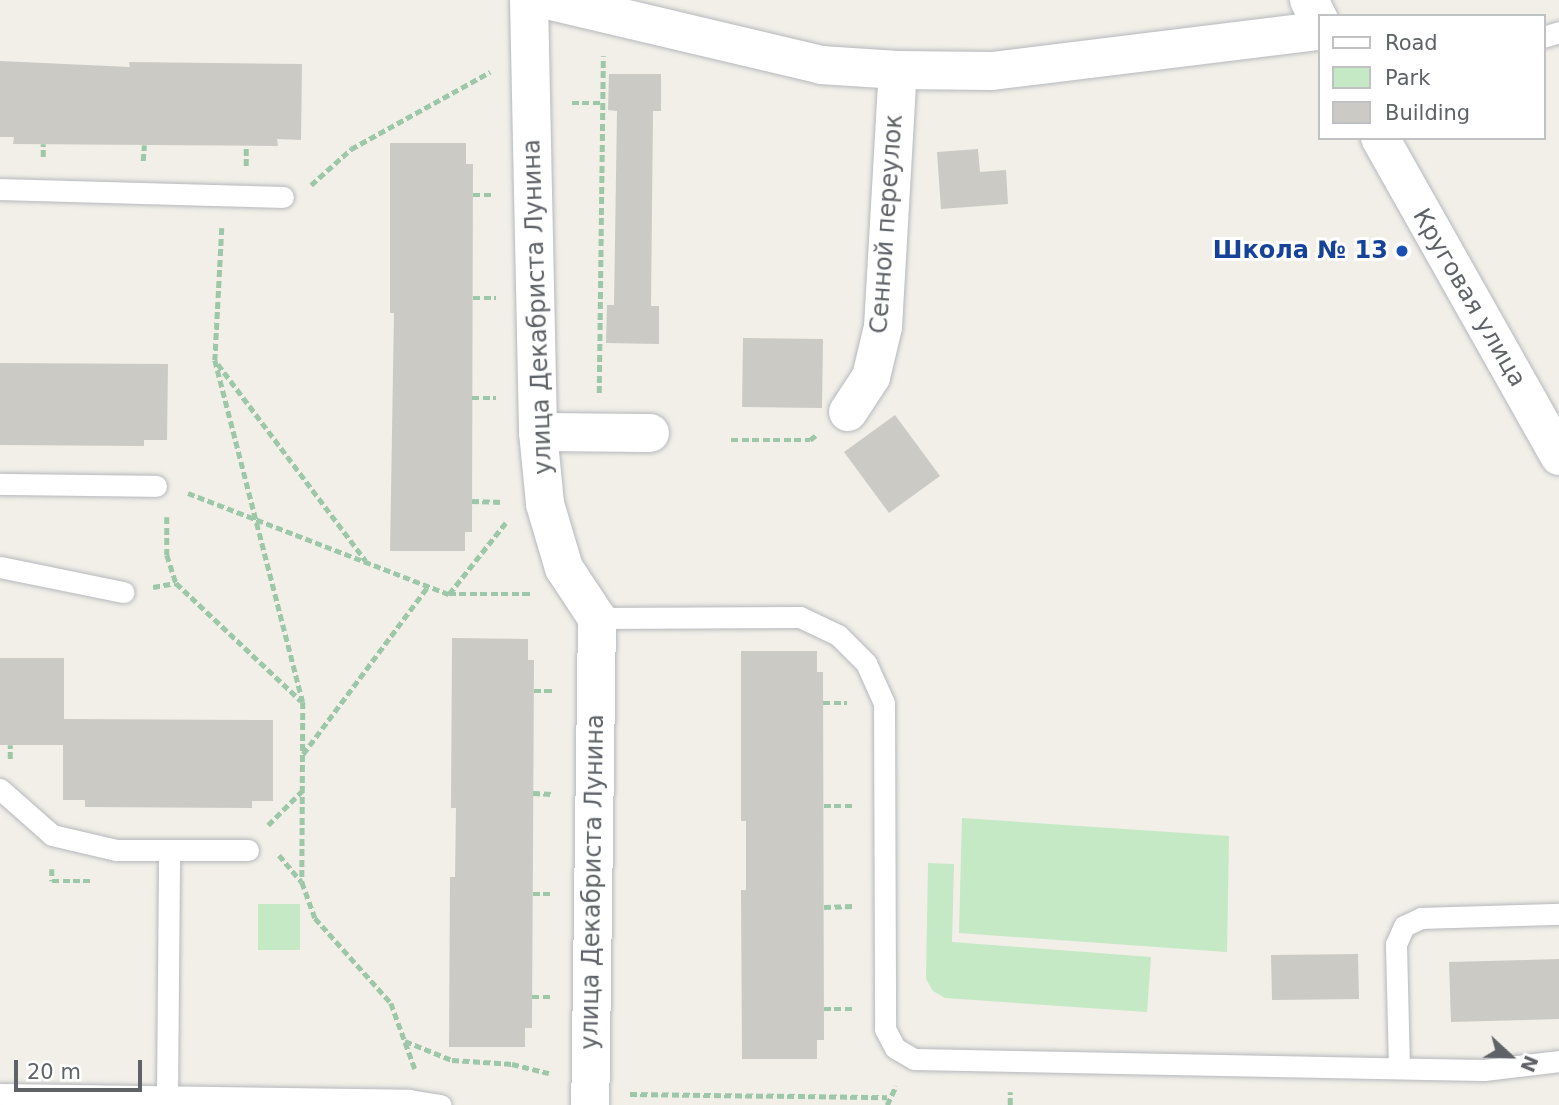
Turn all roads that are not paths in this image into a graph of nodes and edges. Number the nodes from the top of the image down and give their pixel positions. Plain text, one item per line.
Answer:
1 (529, 0) edge
2 (547, 0) edge
3 (1309, 0) edge
4 (624, 10) edge
5 (1318, 18) edge
6 (1318, 31) edge
7 (898, 70) junction
8 (1381, 140) edge
9 (0, 189) edge
10 (283, 197) road end
11 (848, 412) road end
12 (538, 432) junction
13 (650, 433) dead end
14 (1559, 456) edge
15 (0, 484) edge
16 (156, 486) dead end
17 (0, 567) edge
18 (124, 592) dead end
19 (589, 606) junction
20 (0, 789) edge
21 (254, 842) road end
22 (169, 850) junction
23 (1559, 914) edge
24 (1559, 1061) edge
25 (1399, 1068) junction
26 (0, 1094) edge
27 (167, 1096) junction
28 (590, 1100) edge
29 (435, 1104) edge

1 - 12 street, улица Декабриста Лунина
2 - 4 street
3 - 5 street
4 - 7 street
6 - 7 street
7 - 11 street, Сенной переулок
8 - 14 street, Круговая улица
9 - 10 lane
12 - 13 street
12 - 19 street, улица Декабриста Лунина
15 - 16 lane
17 - 18 lane
19 - 25 lane
19 - 28 street, улица Декабриста Лунина
20 - 22 lane
21 - 22 lane
22 - 27 lane
23 - 25 lane
24 - 25 lane
26 - 27 lane
27 - 29 lane

